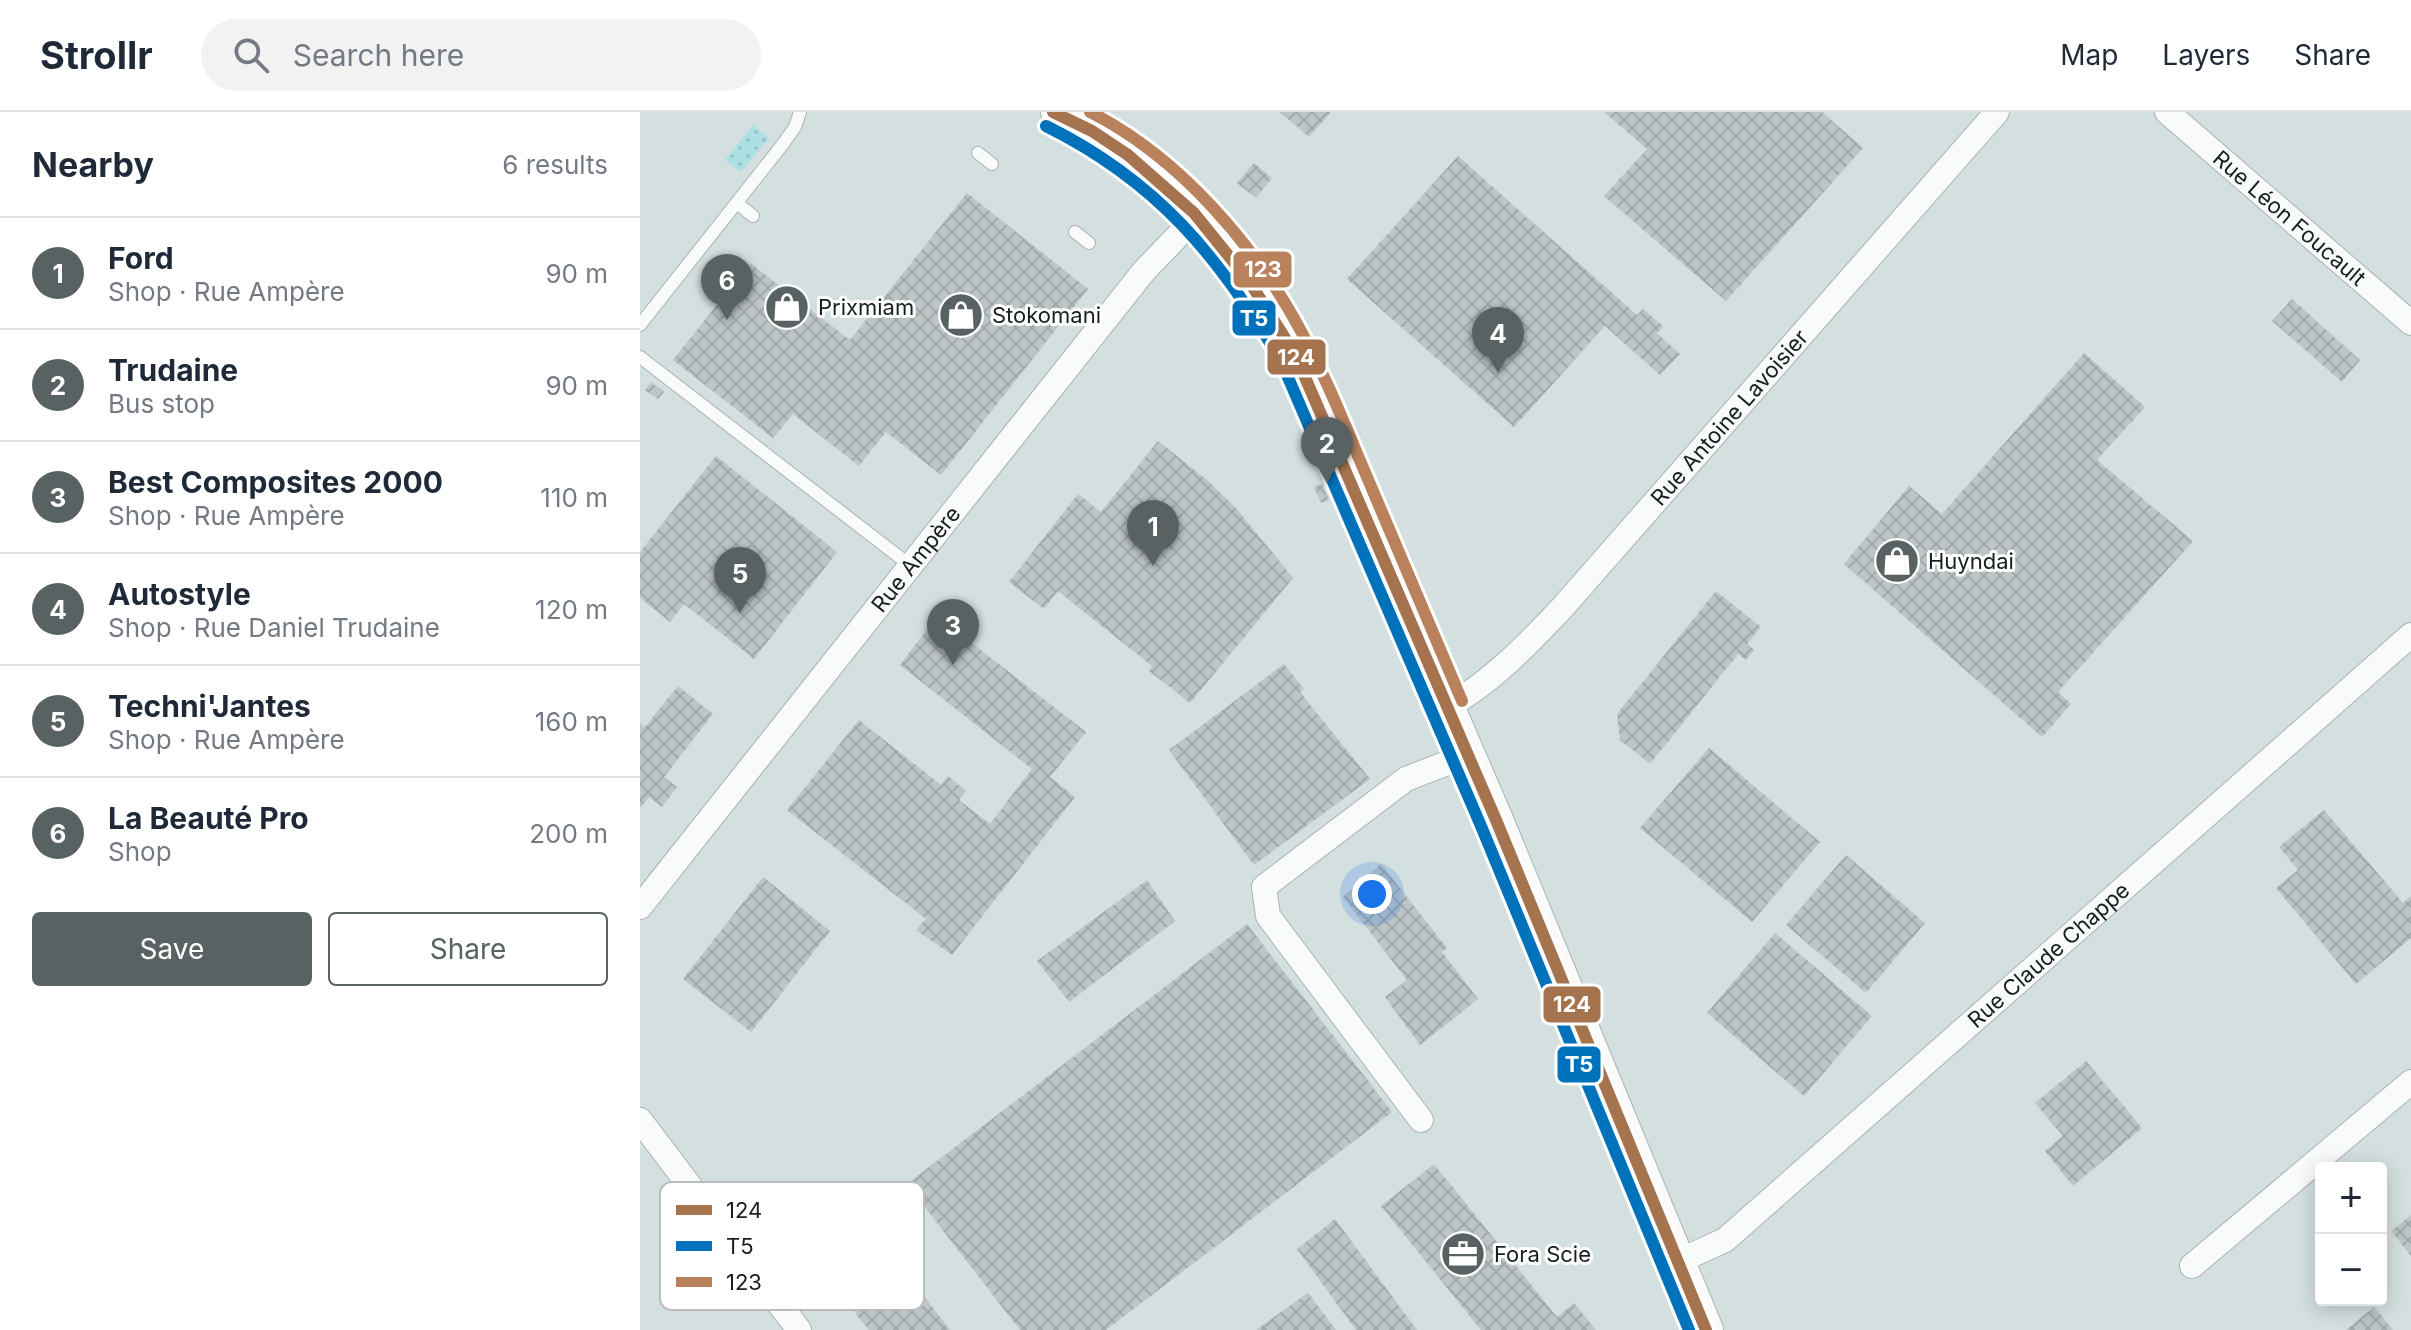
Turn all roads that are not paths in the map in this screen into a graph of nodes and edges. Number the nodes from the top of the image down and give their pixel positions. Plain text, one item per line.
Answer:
1 (800, 112) edge
2 (1997, 112) edge
3 (2167, 112) edge
4 (1059, 114) edge
5 (978, 153) dead end
6 (992, 164) dead end
7 (737, 203) junction
8 (753, 216) dead end
9 (1196, 217) junction
10 (1075, 232) dead end
11 (1089, 243) dead end
12 (2411, 323) edge
13 (640, 325) edge
14 (640, 357) edge
15 (911, 566) junction
16 (2411, 635) edge
17 (1447, 707) junction
18 (1468, 755) junction
19 (640, 907) edge
20 (2411, 1082) edge
21 (640, 1120) edge
22 (1421, 1120) dead end
23 (687, 1182) edge
24 (1677, 1262) junction
25 (2192, 1266) dead end
26 (784, 1310) edge
27 (799, 1330) edge
28 (1706, 1330) edge

1 - 7 lane
2 - 17 street, Rue Antoine Lavoisier
3 - 12 street, Rue Léon Foucault
4 - 9 main road
5 - 6 lane
7 - 8 lane
7 - 13 lane
9 - 15 street, Rue Ampère
9 - 17 main road
10 - 11 lane
14 - 15 lane
15 - 19 street, Rue Ampère
16 - 24 street, Rue Claude Chappe
17 - 18 main road
18 - 22 street
18 - 24 main road
20 - 25 street
21 - 23 street
24 - 28 main road
26 - 27 street

